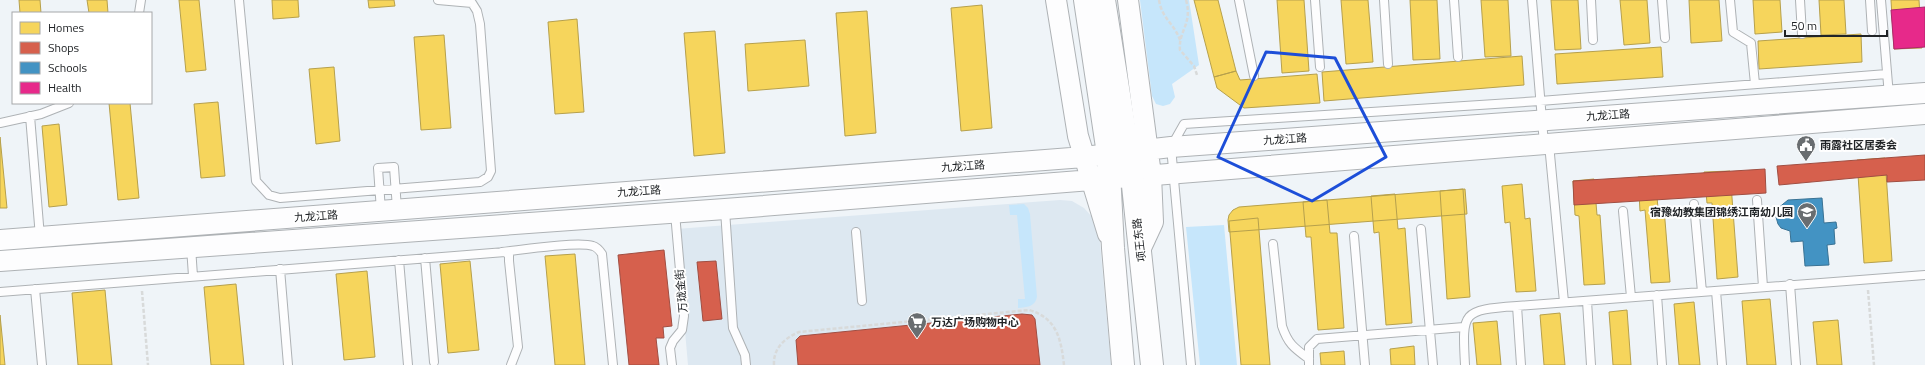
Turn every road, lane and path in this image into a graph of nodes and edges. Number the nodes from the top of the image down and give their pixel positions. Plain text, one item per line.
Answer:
1 (141, 0) edge
2 (239, 0) edge
3 (438, 0) edge
4 (1056, 0) edge
5 (1085, 0) edge
6 (1104, 0) edge
7 (1129, 0) edge
8 (1159, 0) edge
9 (1186, 0) edge
10 (1239, 0) edge
11 (1315, 0) edge
12 (1384, 0) edge
13 (1454, 0) edge
14 (1532, 0) edge
15 (1591, 0) edge
16 (1662, 0) edge
17 (1730, 0) edge
18 (1800, 0) edge
19 (1870, 0) edge
20 (1881, 0) edge
21 (139, 12) edge
22 (1872, 32) dead end
23 (1802, 34) dead end
24 (1665, 38) dead end
25 (1593, 40) dead end
26 (1180, 41) junction
27 (1458, 57) dead end
28 (1388, 64) dead end
29 (1320, 66) dead end
30 (1888, 74) junction
31 (1197, 75) dead end
32 (1254, 76) dead end
33 (1755, 84) junction
34 (1925, 93) edge
35 (66, 104) edge
36 (1891, 106) junction
37 (1541, 110) junction
38 (1925, 114) edge
39 (30, 116) junction
40 (1113, 117) junction
41 (0, 123) edge
42 (1546, 144) junction
43 (1171, 147) junction
44 (1128, 152) junction
45 (1084, 157) junction
46 (1173, 173) junction
47 (1142, 175) junction
48 (1100, 180) junction
49 (396, 189) junction
50 (380, 190) junction
51 (1757, 200) dead end
52 (1694, 204) dead end
53 (725, 209) junction
54 (389, 210) junction
55 (1623, 211) dead end
56 (675, 212) junction
57 (1421, 229) dead end
58 (856, 232) dead end
59 (1354, 236) dead end
60 (40, 237) junction
61 (0, 240) edge
62 (1273, 244) dead end
63 (191, 247) junction
64 (497, 252) junction
65 (425, 258) junction
66 (399, 260) junction
67 (0, 261) edge
68 (280, 269) junction
69 (1925, 275) edge
70 (193, 276) junction
71 (1867, 279) junction
72 (141, 280) junction
73 (1790, 285) junction
74 (1763, 287) junction
75 (35, 289) junction
76 (1716, 291) junction
77 (0, 292) edge
78 (1702, 292) junction
79 (1657, 295) junction
80 (1631, 297) junction
81 (862, 300) dead end
82 (1587, 301) junction
83 (1564, 302) junction
84 (1517, 306) junction
85 (1464, 327) junction
86 (1430, 330) junction
87 (1362, 335) junction
88 (434, 362) dead end
89 (1309, 362) edge
90 (42, 365) edge
91 (148, 365) edge
92 (288, 365) edge
93 (408, 365) edge
94 (511, 365) edge
95 (613, 365) edge
96 (672, 365) edge
97 (746, 365) edge
98 (774, 365) edge
99 (1064, 365) edge
100 (1123, 365) edge
101 (1152, 365) edge
102 (1191, 365) edge
103 (1365, 365) edge
104 (1433, 365) edge
105 (1466, 365) edge
106 (1521, 365) edge
107 (1591, 365) edge
108 (1662, 365) edge
109 (1722, 365) edge
110 (1796, 365) edge
111 (1874, 365) edge

1 - 21 lane
2 - 50 lane
3 - 49 lane
4 - 45 street
5 - 40 main road
6 - 40 main road
7 - 44 street
8 - 26 path
9 - 26 path
10 - 32 lane
11 - 29 lane
12 - 28 lane
13 - 27 lane
14 - 37 lane
15 - 25 lane
16 - 24 lane
17 - 33 lane
18 - 23 lane
19 - 22 lane
20 - 30 lane
26 - 31 path
30 - 33 lane
30 - 36 lane
33 - 37 lane
34 - 36 street, 九龙江路
35 - 39 lane
36 - 37 street, 九龙江路
36 - 38 street, 九龙江路
36 - 42 street, 九龙江路
37 - 42 lane
37 - 43 street, 九龙江路
39 - 41 lane
39 - 60 lane
40 - 44 main road, 项王东路
42 - 46 street, 九龙江路
42 - 83 lane
43 - 44 street, 九龙江路
43 - 46 lane
44 - 45 street, 九龙江路
44 - 47 main road, 项王东路
44 - 48 main road, 项王东路
45 - 48 street
45 - 54 street, 九龙江路
46 - 47 street, 九龙江路
46 - 102 lane
47 - 48 street, 九龙江路
47 - 101 main road, 项王东路
48 - 53 street, 九龙江路
48 - 100 main road, 项王东路
49 - 50 lane
49 - 50 lane
49 - 54 lane
50 - 54 lane
51 - 74 lane
52 - 78 lane
53 - 56 street, 九龙江路
53 - 97 lane
54 - 60 street, 九龙江路
55 - 80 lane
56 - 63 street, 九龙江路
56 - 96 lane, 万珑金街
57 - 86 lane
58 - 81 lane
59 - 87 lane
60 - 61 street, 九龙江路
62 - 89 lane
63 - 67 street, 九龙江路
63 - 70 lane
64 - 65 lane
64 - 94 lane
64 - 95 lane
65 - 66 lane
65 - 88 lane
66 - 68 lane
66 - 93 lane
68 - 70 lane
68 - 92 lane
69 - 71 lane
70 - 72 lane
71 - 73 lane
71 - 111 path
72 - 75 lane
72 - 91 path
73 - 74 lane
73 - 110 lane
74 - 76 lane
75 - 77 lane
75 - 90 lane
76 - 78 lane
76 - 109 lane
78 - 79 lane
79 - 80 lane
79 - 108 lane
80 - 82 lane
82 - 83 lane
82 - 107 lane
83 - 84 lane
84 - 85 lane
84 - 106 lane
85 - 86 lane
85 - 105 lane
86 - 87 lane
86 - 104 lane
87 - 89 lane
87 - 103 lane
98 - 99 path

